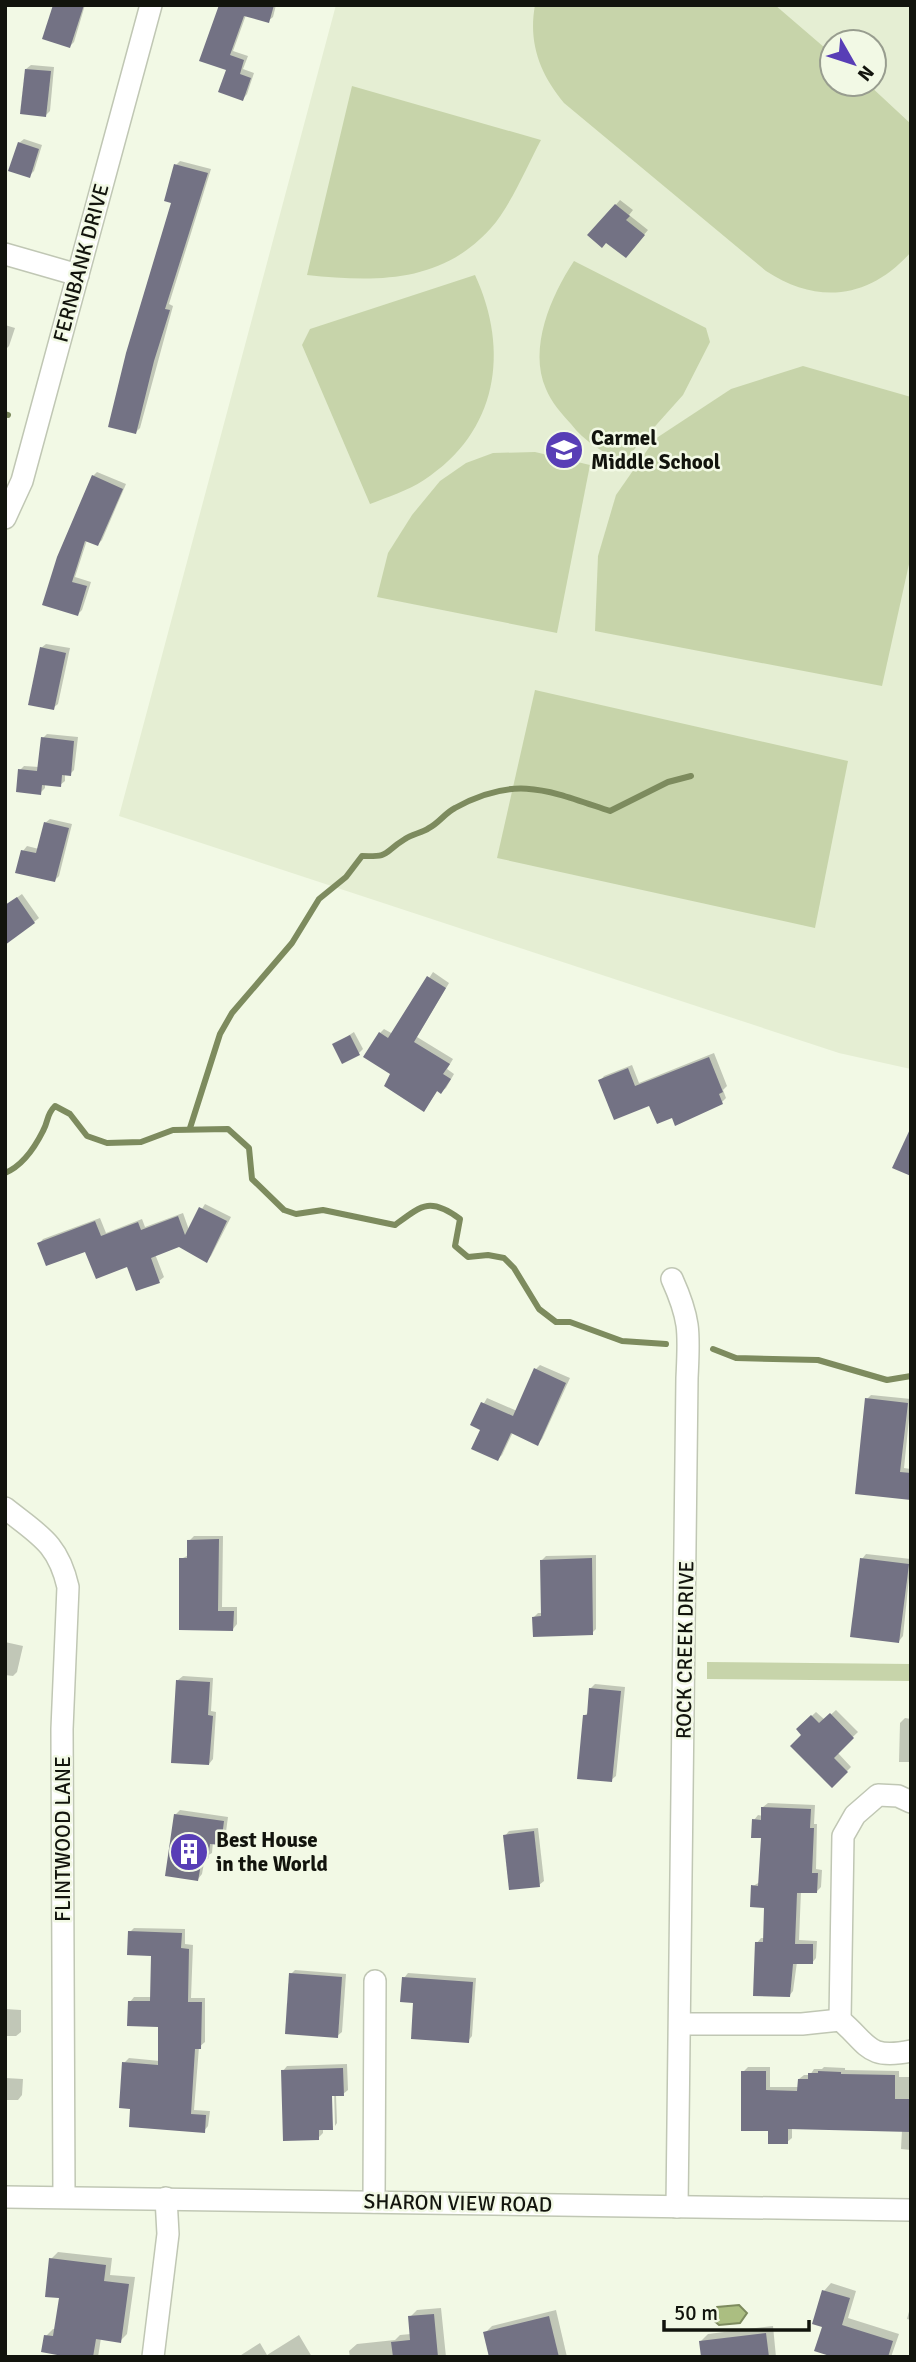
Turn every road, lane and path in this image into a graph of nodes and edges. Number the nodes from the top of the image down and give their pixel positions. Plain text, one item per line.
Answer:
1 (151, 5) edge
2 (5, 254) edge
3 (78, 275) junction
4 (5, 518) edge
5 (672, 1279) dead end
6 (5, 1508) edge
7 (911, 1802) edge
8 (375, 1981) dead end
9 (840, 2020) junction
10 (680, 2024) junction
11 (911, 2051) edge
12 (5, 2197) edge
13 (64, 2197) junction
14 (166, 2198) junction
15 (374, 2202) junction
16 (677, 2207) junction
17 (911, 2210) edge
18 (153, 2357) edge

1 - 3 street, FERNBANK DRIVE
2 - 3 street
3 - 4 street, FERNBANK DRIVE
5 - 10 street, ROCK CREEK DRIVE
6 - 13 street, FLINTWOOD LANE
7 - 9 street
8 - 15 street
9 - 10 street
9 - 11 street
10 - 16 street, ROCK CREEK DRIVE
12 - 13 street, SHARON VIEW ROAD
13 - 14 street, SHARON VIEW ROAD
14 - 15 street, SHARON VIEW ROAD
14 - 18 street
15 - 16 street, SHARON VIEW ROAD
16 - 17 street, SHARON VIEW ROAD

